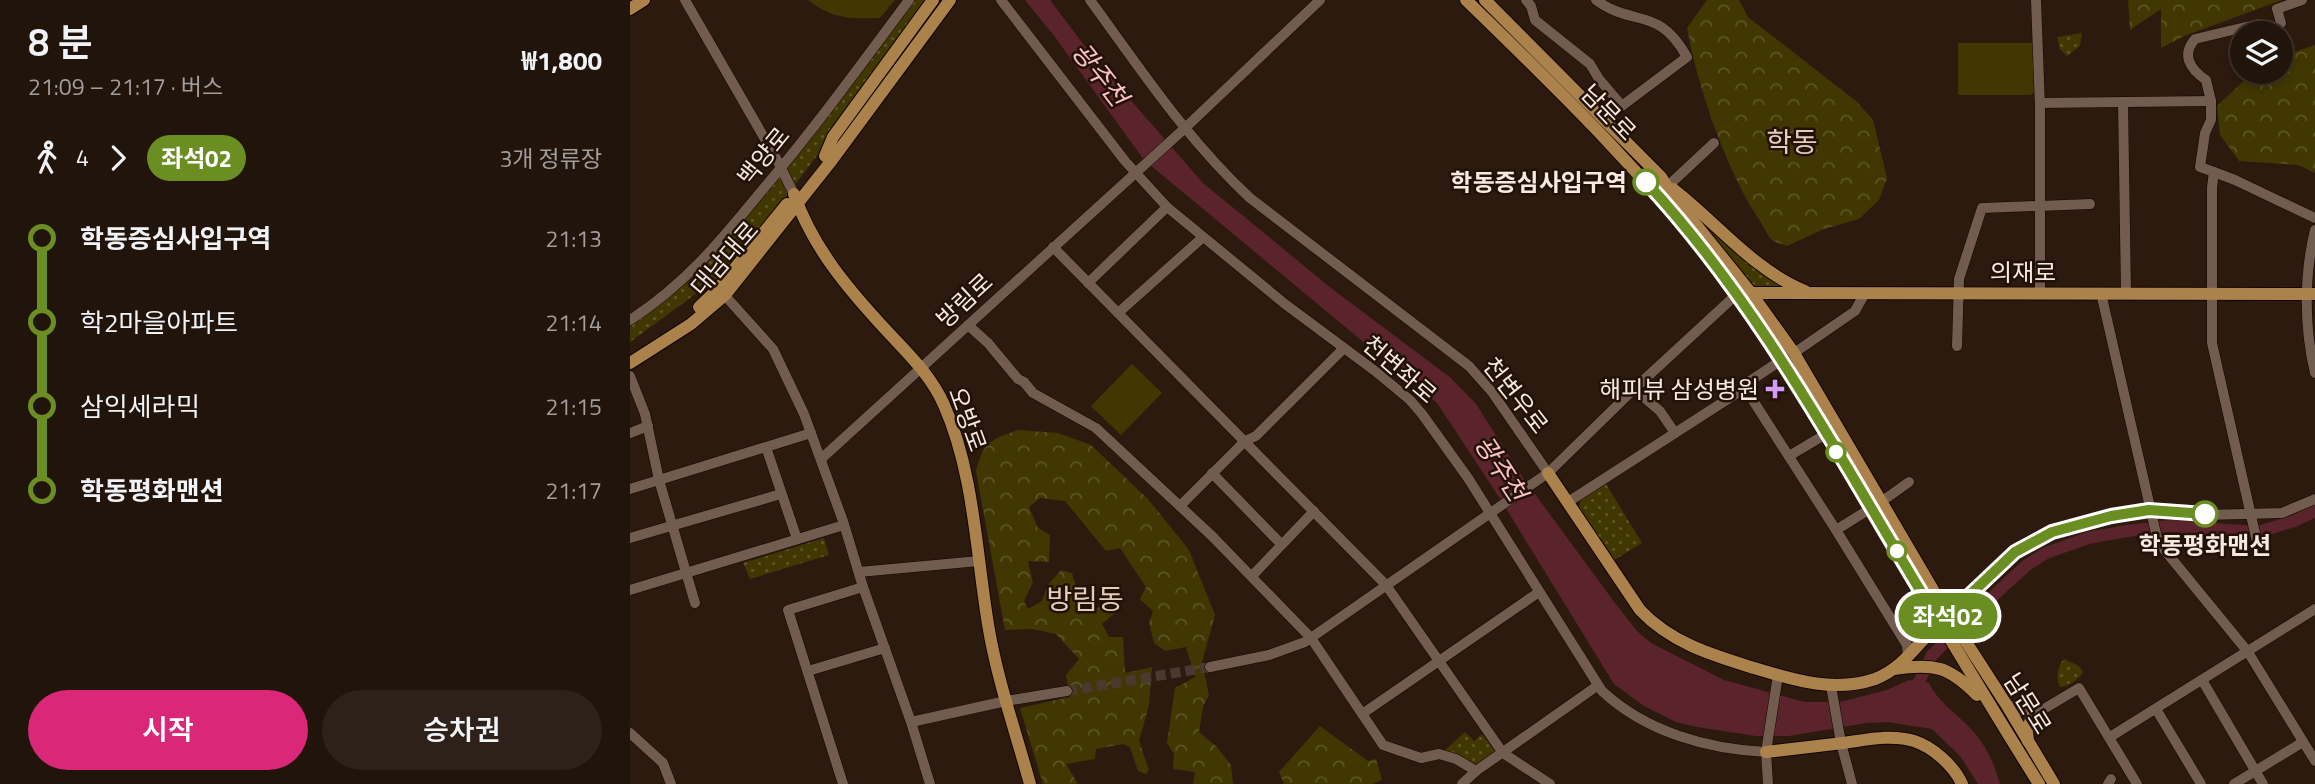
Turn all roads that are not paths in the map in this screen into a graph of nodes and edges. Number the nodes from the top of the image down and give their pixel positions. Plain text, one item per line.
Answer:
1 (644, 0) edge
2 (685, 0) edge
3 (909, 0) edge
4 (933, 0) edge
5 (941, 0) edge
6 (950, 0) edge
7 (960, 0) edge
8 (1001, 0) edge
9 (1090, 0) edge
10 (1320, 0) edge
11 (1466, 0) edge
12 (1485, 0) edge
13 (1527, 0) edge
14 (1596, 0) edge
15 (2036, 0) edge
16 (2302, 0) edge
17 (630, 9) edge
18 (2280, 21) edge
19 (2230, 31) edge
20 (895, 68) junction
21 (2211, 101) junction
22 (2123, 102) junction
23 (2040, 103) junction
24 (1622, 106) junction
25 (1583, 115) junction
26 (1602, 118) junction
27 (1185, 128) junction
28 (1714, 143) dead end
29 (828, 158) junction
30 (782, 167) junction
31 (1135, 172) junction
32 (2214, 172) junction
33 (1665, 181) junction
34 (796, 199) junction
35 (2090, 204) dead end
36 (2040, 205) junction
37 (1167, 207) junction
38 (2315, 218) edge
39 (2315, 230) edge
40 (1202, 238) junction
41 (1053, 247) junction
42 (1088, 283) junction
43 (722, 292) junction
44 (1744, 293) junction
45 (1811, 293) junction
46 (1865, 293) junction
47 (1958, 293) junction
48 (2040, 293) junction
49 (2101, 293) junction
50 (2126, 293) junction
51 (2212, 293) junction
52 (2312, 294) edge
53 (1118, 313) junction
54 (630, 320) edge
55 (968, 325) junction
56 (1957, 346) dead end
57 (1344, 348) junction
58 (1794, 353) junction
59 (630, 355) edge
60 (1780, 361) junction
61 (630, 363) edge
62 (922, 367) junction
63 (2315, 373) edge
64 (630, 376) edge
65 (1634, 388) junction
66 (1745, 388) junction
67 (648, 426) junction
68 (630, 433) edge
69 (811, 433) junction
70 (1675, 433) junction
71 (1826, 434) junction
72 (1245, 441) junction
73 (766, 447) junction
74 (1789, 456) junction
75 (821, 459) junction
76 (1548, 473) junction
77 (1212, 474) junction
78 (659, 480) junction
79 (1909, 482) dead end
80 (630, 489) edge
81 (781, 494) junction
82 (2315, 499) edge
83 (1568, 502) junction
84 (1876, 505) junction
85 (1180, 506) junction
86 (2149, 510) junction
87 (1314, 511) junction
88 (1491, 513) junction
89 (2250, 514) junction
90 (844, 525) junction
91 (673, 526) junction
92 (1836, 530) junction
93 (630, 538) edge
94 (797, 539) junction
95 (2257, 542) dead end
96 (1282, 544) junction
97 (979, 561) junction
98 (859, 572) junction
99 (687, 573) junction
100 (1252, 576) junction
101 (1386, 585) junction
102 (863, 587) junction
103 (630, 590) edge
104 (1539, 592) junction
105 (695, 603) dead end
106 (2312, 611) edge
107 (1944, 619) junction
108 (2315, 623) edge
109 (1311, 638) junction
110 (885, 648) junction
111 (1962, 648) junction
112 (2248, 652) junction
113 (1912, 661) junction
114 (1438, 662) junction
115 (1210, 667) tunnel mouth
116 (808, 671) junction
117 (2202, 680) junction
118 (1777, 681) junction
119 (1598, 686) junction
120 (1067, 691) tunnel mouth
121 (1832, 692) junction
122 (1006, 701) junction
123 (2006, 704) junction
124 (2156, 709) junction
125 (1362, 714) junction
126 (1994, 714) junction
127 (2032, 716) junction
128 (911, 722) junction
129 (630, 733) edge
130 (2110, 737) junction
131 (1840, 739) junction
132 (2028, 741) junction
133 (2303, 743) junction
134 (1767, 749) junction
135 (1503, 753) junction
136 (2315, 761) edge
137 (1476, 771) junction
138 (2256, 771) junction
139 (671, 784) edge
140 (843, 784) edge
141 (930, 784) edge
142 (1030, 784) edge
143 (1462, 784) edge
144 (1550, 784) edge
145 (1768, 784) edge
146 (1852, 784) edge
147 (1962, 784) edge
148 (2039, 784) edge
149 (2054, 784) edge
150 (2137, 784) edge
151 (2201, 784) edge
152 (2234, 784) edge
153 (2263, 784) edge

1 - 17 main road
2 - 30 street
3 - 30 street, 백양로
4 - 29 main road, 대남대로
5 - 20 main road
6 - 20 main road
7 - 29 main road, 대남대로
8 - 31 street, 천변좌로
9 - 27 street, 천변우로
10 - 27 street, 방림로
11 - 25 main road, 남문로
12 - 26 main road, 남문로
13 - 24 street
14 - 24 street
15 - 23 street
16 - 18 street
19 - 21 street
20 - 29 main road, 대남대로
21 - 22 street
21 - 32 street
22 - 23 street
22 - 50 street
23 - 36 street
24 - 26 street
25 - 26 main road
25 - 44 main road, 남문로
26 - 33 main road, 남문로
27 - 31 street, 방림로
27 - 76 street, 천변우로
28 - 33 street
29 - 34 main road, 대남대로
30 - 34 street
30 - 54 street, 백양로
31 - 37 street, 천변좌로
31 - 41 street, 방림로
32 - 38 street
32 - 51 street
33 - 44 main road, 남문로
33 - 45 main road
34 - 43 main road, 대남대로
34 - 62 main road, 오방로
35 - 36 street
36 - 47 street
36 - 48 street
37 - 40 street, 천변좌로
37 - 42 street
39 - 52 street
40 - 53 street
40 - 57 street, 천변좌로
41 - 42 street
41 - 55 street, 방림로
42 - 53 street
43 - 59 main road, 대남대로
43 - 61 main road, 대남대로
43 - 69 street
44 - 45 main road, 의재로
44 - 58 main road, 남문로
44 - 60 main road, 남문로
44 - 65 street
45 - 46 main road, 의재로
46 - 47 main road, 의재로
46 - 58 street
47 - 48 main road, 의재로
47 - 56 street
48 - 49 main road, 의재로
49 - 50 main road, 의재로
49 - 86 street
50 - 51 main road, 의재로
51 - 52 main road, 의재로
51 - 89 street
52 - 63 street
53 - 72 street
55 - 62 street, 방림로
55 - 85 street
57 - 72 street
57 - 88 street, 천변좌로
58 - 84 main road, 남문로
60 - 66 street
60 - 71 main road, 남문로
62 - 75 street, 방림로
62 - 97 main road, 오방로
64 - 67 street
65 - 70 street
65 - 76 street
66 - 70 street
66 - 74 street
67 - 68 street
67 - 78 street
69 - 73 street
69 - 75 street
70 - 83 street
71 - 74 street
71 - 84 main road, 남문로
72 - 77 street
72 - 87 street
73 - 78 street
73 - 81 street
74 - 92 street
75 - 90 street
76 - 83 main road, 천변우로
76 - 88 street
77 - 85 street
77 - 96 street
78 - 80 street
78 - 91 street
79 - 84 street
81 - 91 street
81 - 94 street
82 - 89 street
83 - 118 main road, 천변우로
84 - 92 street
84 - 107 main road, 남문로
85 - 100 street
86 - 89 street
86 - 107 street
86 - 112 street
87 - 96 street
87 - 101 street
88 - 101 street
88 - 104 street, 천변좌로
89 - 95 street
90 - 94 street
90 - 98 street
91 - 93 street
91 - 99 street
92 - 113 street
94 - 99 street
96 - 100 street
97 - 98 street
97 - 122 main road, 오방로
98 - 102 street
99 - 103 street
99 - 105 street
100 - 109 street
101 - 109 street
101 - 114 street
102 - 110 street
102 - 116 street
104 - 114 street
104 - 119 street, 천변좌로
106 - 108 street
106 - 112 street
107 - 111 main road, 남문로
107 - 113 main road, 천변우로
109 - 115 street
109 - 125 street
110 - 116 street
110 - 128 street
111 - 123 main road, 남문로
111 - 126 main road, 남문로
112 - 117 street
112 - 133 street
113 - 121 main road, 천변우로
113 - 126 main road
114 - 125 street
114 - 135 street
116 - 140 street
117 - 124 street
117 - 138 street
118 - 121 main road, 천변우로
118 - 134 street
119 - 134 street, 천변좌로
119 - 135 street
120 - 122 street
121 - 131 street
122 - 128 street
122 - 142 main road, 오방로
123 - 127 street
123 - 132 main road, 남문로
124 - 130 street
124 - 151 street
125 - 137 street
126 - 148 main road, 남문로
127 - 130 street
127 - 132 main road
128 - 141 street
129 - 139 street
130 - 150 street
131 - 134 main road, 천변좌로
131 - 146 street
131 - 147 main road, 천변좌로
132 - 149 main road, 남문로
133 - 136 street
133 - 138 street
134 - 145 street
135 - 137 street
135 - 144 street
137 - 143 street
138 - 152 street
138 - 153 street

